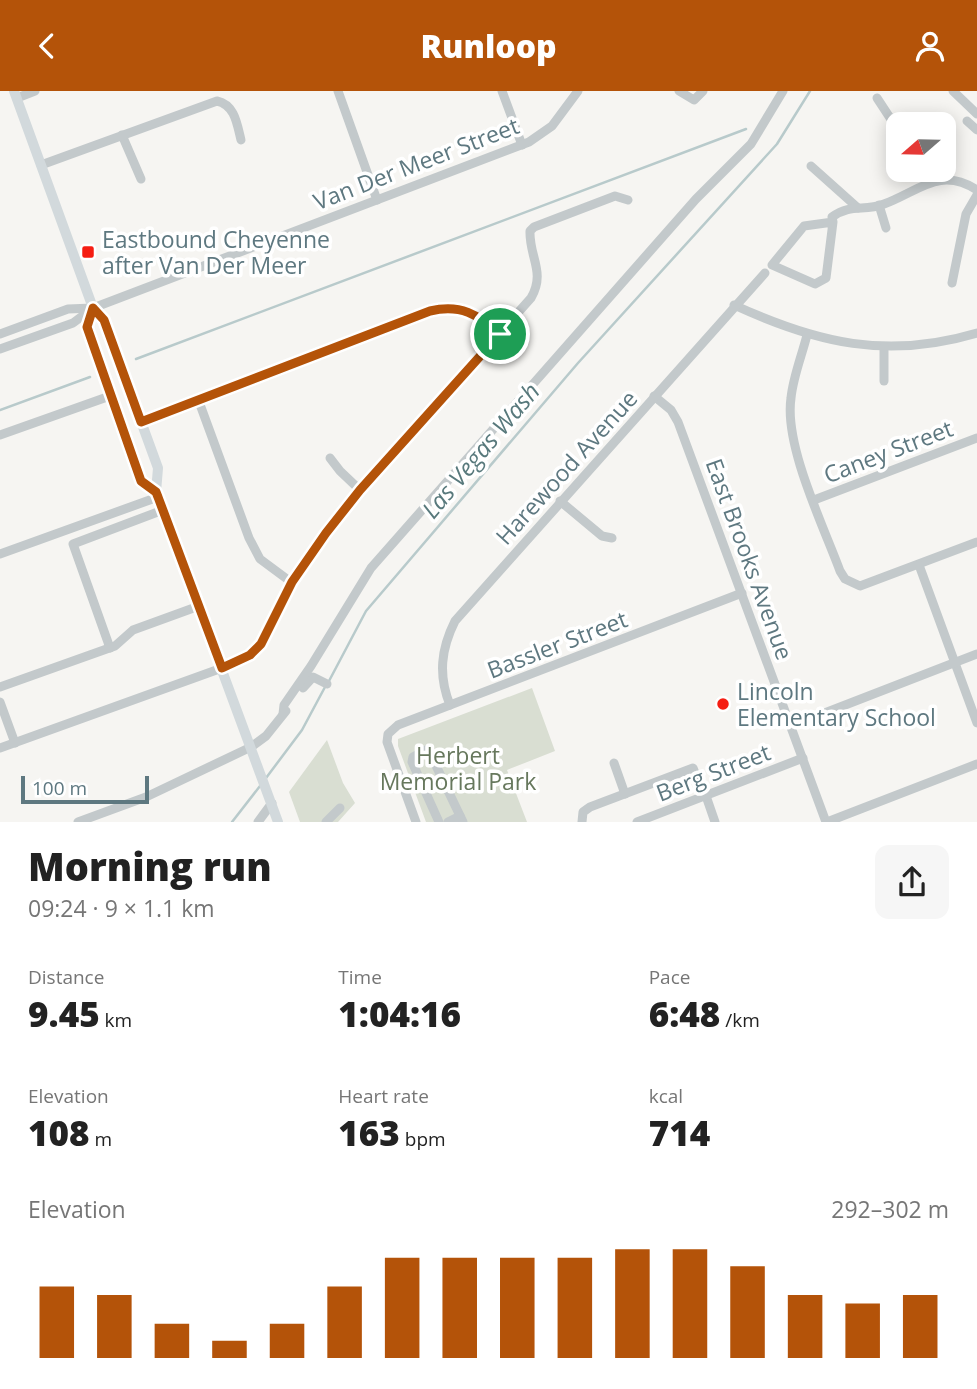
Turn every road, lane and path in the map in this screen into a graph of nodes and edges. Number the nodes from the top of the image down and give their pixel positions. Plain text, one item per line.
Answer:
1 (35, 91) edge
2 (338, 91) edge
3 (502, 91) edge
4 (578, 91) edge
5 (679, 91) edge
6 (703, 91) edge
7 (783, 91) edge
8 (953, 91) edge
9 (15, 94) edge
10 (877, 98) dead end
11 (886, 112) edge
12 (977, 114) edge
13 (967, 121) dead end
14 (977, 130) edge
15 (122, 135) junction
16 (241, 140) dead end
17 (522, 145) junction
18 (41, 165) junction
19 (811, 166) dead end
20 (141, 179) dead end
21 (956, 181) edge
22 (931, 182) edge
23 (977, 193) edge
24 (377, 199) junction
25 (628, 200) dead end
26 (879, 205) junction
27 (858, 208) junction
28 (832, 219) junction
29 (886, 228) dead end
30 (765, 273) dead end
31 (952, 283) dead end
32 (734, 305) junction
33 (93, 308) junction
34 (977, 333) edge
35 (0, 334) edge
36 (500, 334) junction
37 (807, 335) junction
38 (884, 347) junction
39 (0, 349) edge
40 (884, 381) dead end
41 (110, 395) junction
42 (654, 396) junction
43 (198, 399) junction
44 (141, 422) junction
45 (0, 435) edge
46 (977, 437) edge
47 (330, 457) dead end
48 (360, 490) junction
49 (157, 494) junction
50 (814, 500) junction
51 (561, 501) junction
52 (163, 510) junction
53 (612, 538) dead end
54 (977, 542) edge
55 (0, 554) edge
56 (919, 565) junction
57 (292, 582) junction
58 (742, 593) junction
59 (199, 606) junction
60 (110, 648) junction
61 (977, 654) edge
62 (955, 662) junction
63 (222, 668) junction
64 (327, 684) dead end
65 (0, 687) edge
66 (0, 702) edge
67 (450, 705) junction
68 (283, 714) junction
69 (977, 723) edge
70 (791, 726) junction
71 (15, 743) junction
72 (251, 747) junction
73 (0, 748) edge
74 (803, 758) junction
75 (614, 763) dead end
76 (977, 764) edge
77 (625, 794) junction
78 (705, 796) junction
79 (271, 801) junction
80 (340, 808) dead end
81 (462, 819) edge
82 (78, 822) edge
83 (258, 822) edge
84 (278, 822) edge
85 (326, 822) edge
86 (416, 822) edge
87 (439, 822) edge
88 (448, 822) edge
89 (582, 822) edge
90 (637, 822) edge
91 (715, 822) edge
92 (826, 822) edge

1 - 9 street
2 - 24 street
3 - 17 street
4 - 17 street, Van Der Meer Street
5 - 6 street
7 - 68 street
8 - 12 street
9 - 18 main road
10 - 11 street
13 - 14 street
15 - 16 street
15 - 18 street
15 - 20 street
17 - 24 street, Van Der Meer Street
18 - 33 main road
19 - 27 street
21 - 23 street
22 - 26 street
23 - 31 street
24 - 33 street, Van Der Meer Street
25 - 36 street
26 - 27 street
26 - 29 street
27 - 28 street
28 - 28 street
30 - 32 street, Harewood Avenue
32 - 37 street
32 - 42 street, Harewood Avenue
33 - 35 street
33 - 39 street
33 - 41 main road
33 - 44 main road
34 - 38 street
36 - 43 street
36 - 48 street
37 - 38 street
37 - 50 street
38 - 40 street
41 - 45 street
41 - 49 main road
42 - 51 street, Harewood Avenue
42 - 58 street, East Brooks Avenue
43 - 44 street
43 - 57 street
44 - 49 main road
46 - 50 street, Caney Street
47 - 48 street
48 - 57 street
49 - 52 main road
49 - 55 street
50 - 56 street
51 - 53 street
51 - 67 street, Harewood Avenue
52 - 59 main road
52 - 60 street
54 - 56 street
56 - 62 street
57 - 63 street
58 - 67 street, Bassler Street
58 - 70 street, East Brooks Avenue
59 - 60 street
59 - 63 main road
60 - 65 street
61 - 62 street, Berg Street
62 - 69 street
62 - 70 street, Berg Street
63 - 71 street
63 - 72 main road
64 - 68 street
66 - 71 street
67 - 86 street, Bassler Street
68 - 72 street
70 - 74 street, East Brooks Avenue
71 - 73 street
72 - 79 main road
72 - 82 street
74 - 78 street, Berg Street
74 - 92 street, East Brooks Avenue
75 - 77 street
76 - 92 street
77 - 78 street
77 - 89 street
78 - 90 street, Berg Street
78 - 91 street
79 - 83 street
79 - 84 main road
80 - 85 street
81 - 87 street
81 - 88 street

